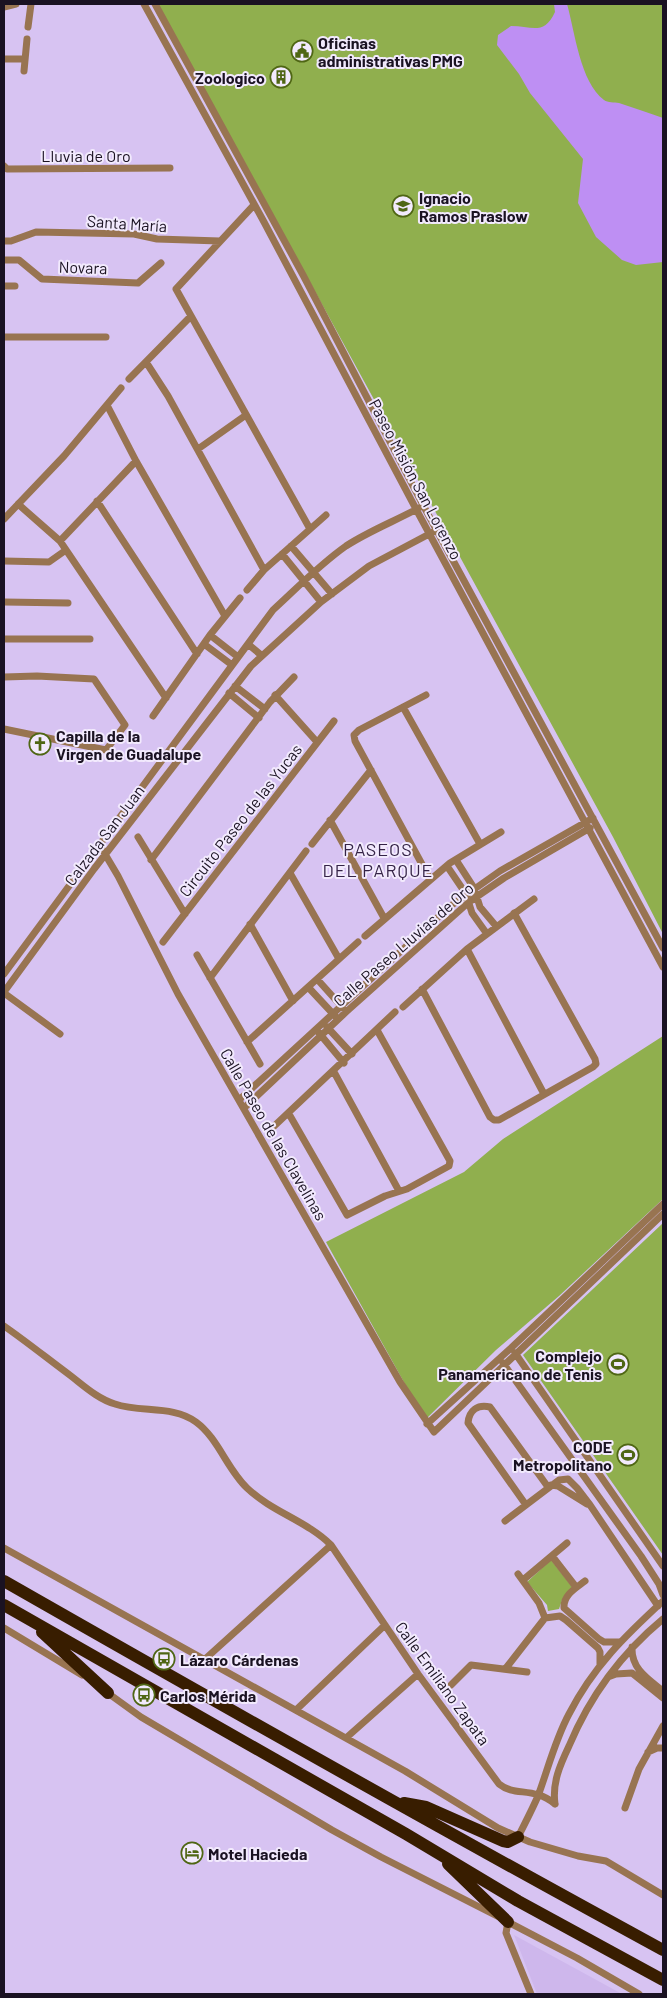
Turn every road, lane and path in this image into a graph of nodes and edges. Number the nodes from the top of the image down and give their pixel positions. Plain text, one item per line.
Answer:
1 (16, 4) edge
2 (31, 4) edge
3 (144, 4) edge
4 (155, 4) edge
5 (4, 7) edge
6 (28, 27) dead end
7 (27, 39) dead end
8 (25, 58) junction
9 (4, 59) edge
10 (24, 71) dead end
11 (4, 166) edge
12 (170, 168) dead end
13 (254, 205) junction
14 (4, 240) edge
15 (220, 241) junction
16 (4, 260) edge
17 (161, 263) dead end
18 (4, 286) edge
19 (15, 286) dead end
20 (191, 316) junction
21 (4, 337) edge
22 (106, 337) dead end
23 (146, 362) junction
24 (129, 379) dead end
25 (121, 388) dead end
26 (107, 405) junction
27 (246, 415) junction
28 (198, 449) junction
29 (136, 460) junction
30 (97, 501) junction
31 (18, 504) junction
32 (423, 505) junction
33 (416, 509) junction
34 (326, 515) dead end
35 (4, 519) edge
36 (310, 529) junction
37 (437, 530) junction
38 (429, 534) junction
39 (60, 540) junction
40 (291, 546) junction
41 (66, 550) junction
42 (282, 554) junction
43 (4, 561) edge
44 (264, 570) junction
45 (313, 572) junction
46 (304, 582) junction
47 (247, 590) dead end
48 (332, 594) junction
49 (240, 598) dead end
50 (4, 602) edge
51 (321, 602) junction
52 (68, 603) dead end
53 (225, 616) junction
54 (210, 635) junction
55 (90, 638) dead end
56 (4, 639) edge
57 (204, 644) junction
58 (248, 644) junction
59 (197, 654) junction
60 (261, 656) junction
61 (238, 657) junction
62 (232, 665) junction
63 (4, 677) edge
64 (294, 677) dead end
65 (235, 686) junction
66 (229, 693) junction
67 (426, 694) dead end
68 (275, 696) junction
69 (166, 698) junction
70 (403, 706) junction
71 (264, 709) junction
72 (152, 716) dead end
73 (259, 718) junction
74 (334, 721) dead end
75 (4, 729) edge
76 (179, 738) junction
77 (317, 742) junction
78 (189, 746) junction
79 (371, 770) junction
80 (330, 820) junction
81 (595, 821) junction
82 (586, 826) junction
83 (501, 832) dead end
84 (138, 837) dead end
85 (100, 844) junction
86 (312, 844) dead end
87 (480, 844) junction
88 (306, 851) dead end
89 (106, 854) junction
90 (151, 860) junction
91 (456, 860) junction
92 (447, 866) junction
93 (290, 873) junction
94 (430, 878) junction
95 (474, 888) junction
96 (466, 894) junction
97 (476, 897) junction
98 (534, 899) dead end
99 (469, 902) junction
100 (514, 913) junction
101 (185, 914) junction
102 (384, 918) junction
103 (250, 924) junction
104 (496, 926) junction
105 (486, 934) junction
106 (365, 936) dead end
107 (162, 942) dead end
108 (358, 942) dead end
109 (663, 948) edge
110 (467, 949) junction
111 (197, 955) dead end
112 (339, 959) junction
113 (663, 967) edge
114 (4, 974) edge
115 (210, 978) junction
116 (316, 979) junction
117 (308, 986) junction
118 (422, 989) junction
119 (4, 993) edge
120 (293, 1001) junction
121 (340, 1006) junction
122 (403, 1007) dead end
123 (346, 1012) junction
124 (396, 1012) dead end
125 (332, 1014) junction
126 (338, 1020) junction
127 (324, 1022) junction
128 (329, 1028) junction
129 (316, 1029) junction
130 (377, 1030) junction
131 (60, 1034) dead end
132 (321, 1036) junction
133 (247, 1042) junction
134 (352, 1054) junction
135 (344, 1062) junction
136 (260, 1064) dead end
137 (334, 1072) junction
138 (544, 1094) junction
139 (240, 1100) junction
140 (244, 1108) junction
141 (289, 1114) junction
142 (270, 1130) dead end
143 (399, 1192) junction
144 (663, 1204) edge
145 (663, 1214) edge
146 (4, 1326) edge
147 (511, 1348) junction
148 (516, 1355) junction
149 (500, 1358) junction
150 (505, 1366) junction
151 (427, 1424) junction
152 (598, 1470) junction
153 (587, 1479) junction
154 (550, 1486) junction
155 (526, 1504) junction
156 (590, 1505) junction
157 (505, 1521) dead end
158 (567, 1544) dead end
159 (331, 1545) junction
160 (4, 1548) edge
161 (552, 1556) junction
162 (663, 1566) edge
163 (518, 1574) dead end
164 (523, 1580) junction
165 (4, 1581) edge
166 (584, 1581) dead end
167 (576, 1588) junction
168 (663, 1595) edge
169 (660, 1603) edge
170 (4, 1605) edge
171 (27, 1618) junction
172 (544, 1618) junction
173 (663, 1618) edge
174 (385, 1625) junction
175 (4, 1628) edge
176 (619, 1642) junction
177 (632, 1647) junction
178 (204, 1660) junction
179 (600, 1665) junction
180 (506, 1668) junction
181 (527, 1672) dead end
182 (418, 1674) junction
183 (608, 1677) junction
184 (452, 1685) dead end
185 (663, 1691) edge
186 (108, 1693) junction
187 (663, 1698) edge
188 (572, 1707) junction
189 (296, 1710) junction
190 (584, 1713) junction
191 (663, 1726) edge
192 (663, 1734) edge
193 (346, 1738) junction
194 (663, 1748) edge
195 (648, 1752) junction
196 (544, 1773) junction
197 (556, 1779) junction
198 (539, 1794) junction
199 (394, 1800) junction
200 (625, 1808) dead end
201 (518, 1837) junction
202 (432, 1849) junction
203 (663, 1895) edge
204 (508, 1922) junction
205 (663, 1948) edge
206 (626, 1959) junction
207 (663, 1980) edge
208 (663, 1988) edge
209 (531, 1994) edge
210 (639, 1994) edge

1 - 5 street
2 - 6 street
3 - 13 street, Paseo Misión San Lorenzo
4 - 32 street, Paseo Misión San Lorenzo
7 - 8 street
8 - 9 street
8 - 10 street
11 - 12 street, Lluvia de Oro
13 - 15 street
13 - 33 street, Paseo Misión San Lorenzo
14 - 15 street, Santa María
15 - 20 street
16 - 17 street, Novara
18 - 19 street
20 - 23 street
20 - 27 street
21 - 22 street
23 - 24 street
23 - 28 street
25 - 26 street
26 - 29 street
26 - 31 street
27 - 28 street
27 - 36 street
28 - 44 street
29 - 30 street
29 - 53 street
30 - 39 street
30 - 59 street
31 - 35 street
31 - 39 street
32 - 33 street, Calzada San Juan
32 - 37 street, Paseo Misión San Lorenzo
33 - 38 street, Paseo Misión San Lorenzo
33 - 45 street, Calzada San Juan
34 - 36 street
36 - 40 street
37 - 38 street, Calzada San Juan
37 - 81 street, Paseo Misión San Lorenzo
38 - 48 street, Calzada San Juan
38 - 82 street, Paseo Misión San Lorenzo
39 - 41 street
40 - 42 street
40 - 45 street
41 - 43 street
41 - 69 street
42 - 44 street
42 - 46 street
44 - 47 street
45 - 46 street, Calzada San Juan
45 - 48 street
46 - 51 street
46 - 58 street, Calzada San Juan
48 - 51 street, Calzada San Juan
49 - 53 street
50 - 52 street
51 - 60 street, Calzada San Juan
53 - 54 street
54 - 57 street
54 - 61 street
55 - 56 street
57 - 59 street
57 - 62 street
58 - 60 street
58 - 61 street, Calzada San Juan
59 - 69 street
60 - 65 street, Calzada San Juan
61 - 62 street, Calzada San Juan
62 - 76 street, Calzada San Juan
63 - 75 street
64 - 68 street
65 - 66 street, Calzada San Juan
65 - 71 street
66 - 73 street
66 - 78 street, Calzada San Juan
67 - 70 street
68 - 71 street
68 - 77 street, Circuito Paseo de las Yucas
69 - 72 street
70 - 79 street
70 - 87 street
71 - 73 street
73 - 90 street
74 - 77 street, Circuito Paseo de las Yucas
76 - 78 street
76 - 85 street, Calzada San Juan
77 - 101 street, Circuito Paseo de las Yucas
78 - 89 street, Calzada San Juan
79 - 80 street
79 - 94 street
80 - 86 street
80 - 102 street
81 - 82 street, Calle Paseo Lluvias de Oro
81 - 109 street, Paseo Misión San Lorenzo
82 - 95 street, Calle Paseo Lluvias de Oro
82 - 97 street, Calle Paseo Lluvias de Oro
82 - 113 street, Paseo Misión San Lorenzo
83 - 87 street
84 - 90 street, Circuito Paseo de las Yucas
85 - 89 street, Calle Paseo de las Clavelinas
85 - 114 street, Calzada San Juan
87 - 91 street
88 - 93 street
89 - 119 street, Calzada San Juan
89 - 139 street, Calle Paseo de las Clavelinas
90 - 101 street, Circuito Paseo de las Yucas
91 - 92 street
91 - 95 street
92 - 94 street
92 - 96 street
93 - 103 street
93 - 112 street
94 - 102 street
95 - 96 street, Calle Paseo Lluvias de Oro
95 - 97 street
96 - 99 street
96 - 121 street, Calle Paseo Lluvias de Oro
97 - 99 street, Calle Paseo Lluvias de Oro
97 - 104 street
98 - 100 street
99 - 105 street
99 - 123 street, Calle Paseo Lluvias de Oro
100 - 104 street
100 - 138 street
101 - 107 street, Circuito Paseo de las Yucas
102 - 106 street
103 - 115 street
103 - 120 street
104 - 105 street
105 - 110 street
108 - 112 street
110 - 118 street
110 - 138 street
111 - 115 street
112 - 116 street
115 - 133 street
116 - 117 street
116 - 121 street
117 - 120 street
117 - 125 street
118 - 122 street
118 - 138 street
119 - 131 street
120 - 133 street
121 - 123 street
121 - 125 street, Calle Paseo Lluvias de Oro
123 - 126 street, Calle Paseo Lluvias de Oro
124 - 130 street
125 - 126 street
125 - 127 street, Calle Paseo Lluvias de Oro
126 - 128 street, Calle Paseo Lluvias de Oro
127 - 128 street
127 - 129 street, Calle Paseo Lluvias de Oro
128 - 132 street, Calle Paseo Lluvias de Oro
128 - 134 street
129 - 132 street
129 - 139 street, Calle Paseo Lluvias de Oro
130 - 134 street
130 - 143 street
132 - 135 street
132 - 140 street, Calle Paseo Lluvias de Oro
133 - 136 street
134 - 135 street
135 - 137 street
137 - 141 street
137 - 143 street
139 - 140 street, Calle Paseo de las Clavelinas
140 - 151 street, Calle Paseo de las Clavelinas
141 - 142 street
141 - 143 street
144 - 147 street
145 - 148 street
146 - 159 street, Calle Emiliano Zapata
147 - 148 street
147 - 149 street
148 - 150 street
148 - 152 street
149 - 150 street
149 - 151 street
150 - 151 street, Calle Paseo de las Clavelinas
150 - 153 street
152 - 153 street
152 - 162 street
153 - 168 street
154 - 155 street
154 - 155 street
154 - 156 street
154 - 156 street
155 - 157 street
156 - 169 street
158 - 161 street
159 - 174 street, Calle Emiliano Zapata
159 - 178 street
160 - 178 street
161 - 164 street
161 - 167 street
163 - 164 street
164 - 172 street
165 - 199 highway
166 - 167 street
167 - 176 street
169 - 176 street
170 - 171 highway
171 - 186 highway
171 - 202 highway
172 - 179 street
172 - 180 street
173 - 177 street
174 - 182 street, Calle Emiliano Zapata
174 - 189 street
175 - 186 street
176 - 179 street
177 - 183 street
177 - 185 street
178 - 189 street
179 - 188 street
180 - 181 street
180 - 184 street
182 - 193 street
182 - 198 street, Calle Emiliano Zapata
183 - 187 street
183 - 190 street
186 - 204 street
188 - 190 street
188 - 196 street
189 - 193 street
190 - 197 street
191 - 192 street
191 - 195 street
193 - 201 street
194 - 195 street
195 - 200 street
196 - 197 street
196 - 198 street
197 - 198 street, Calle Emiliano Zapata
198 - 201 street
199 - 201 highway
199 - 205 highway
201 - 203 street
202 - 204 highway
202 - 206 highway
204 - 209 street
204 - 210 street
206 - 207 highway
206 - 208 highway

